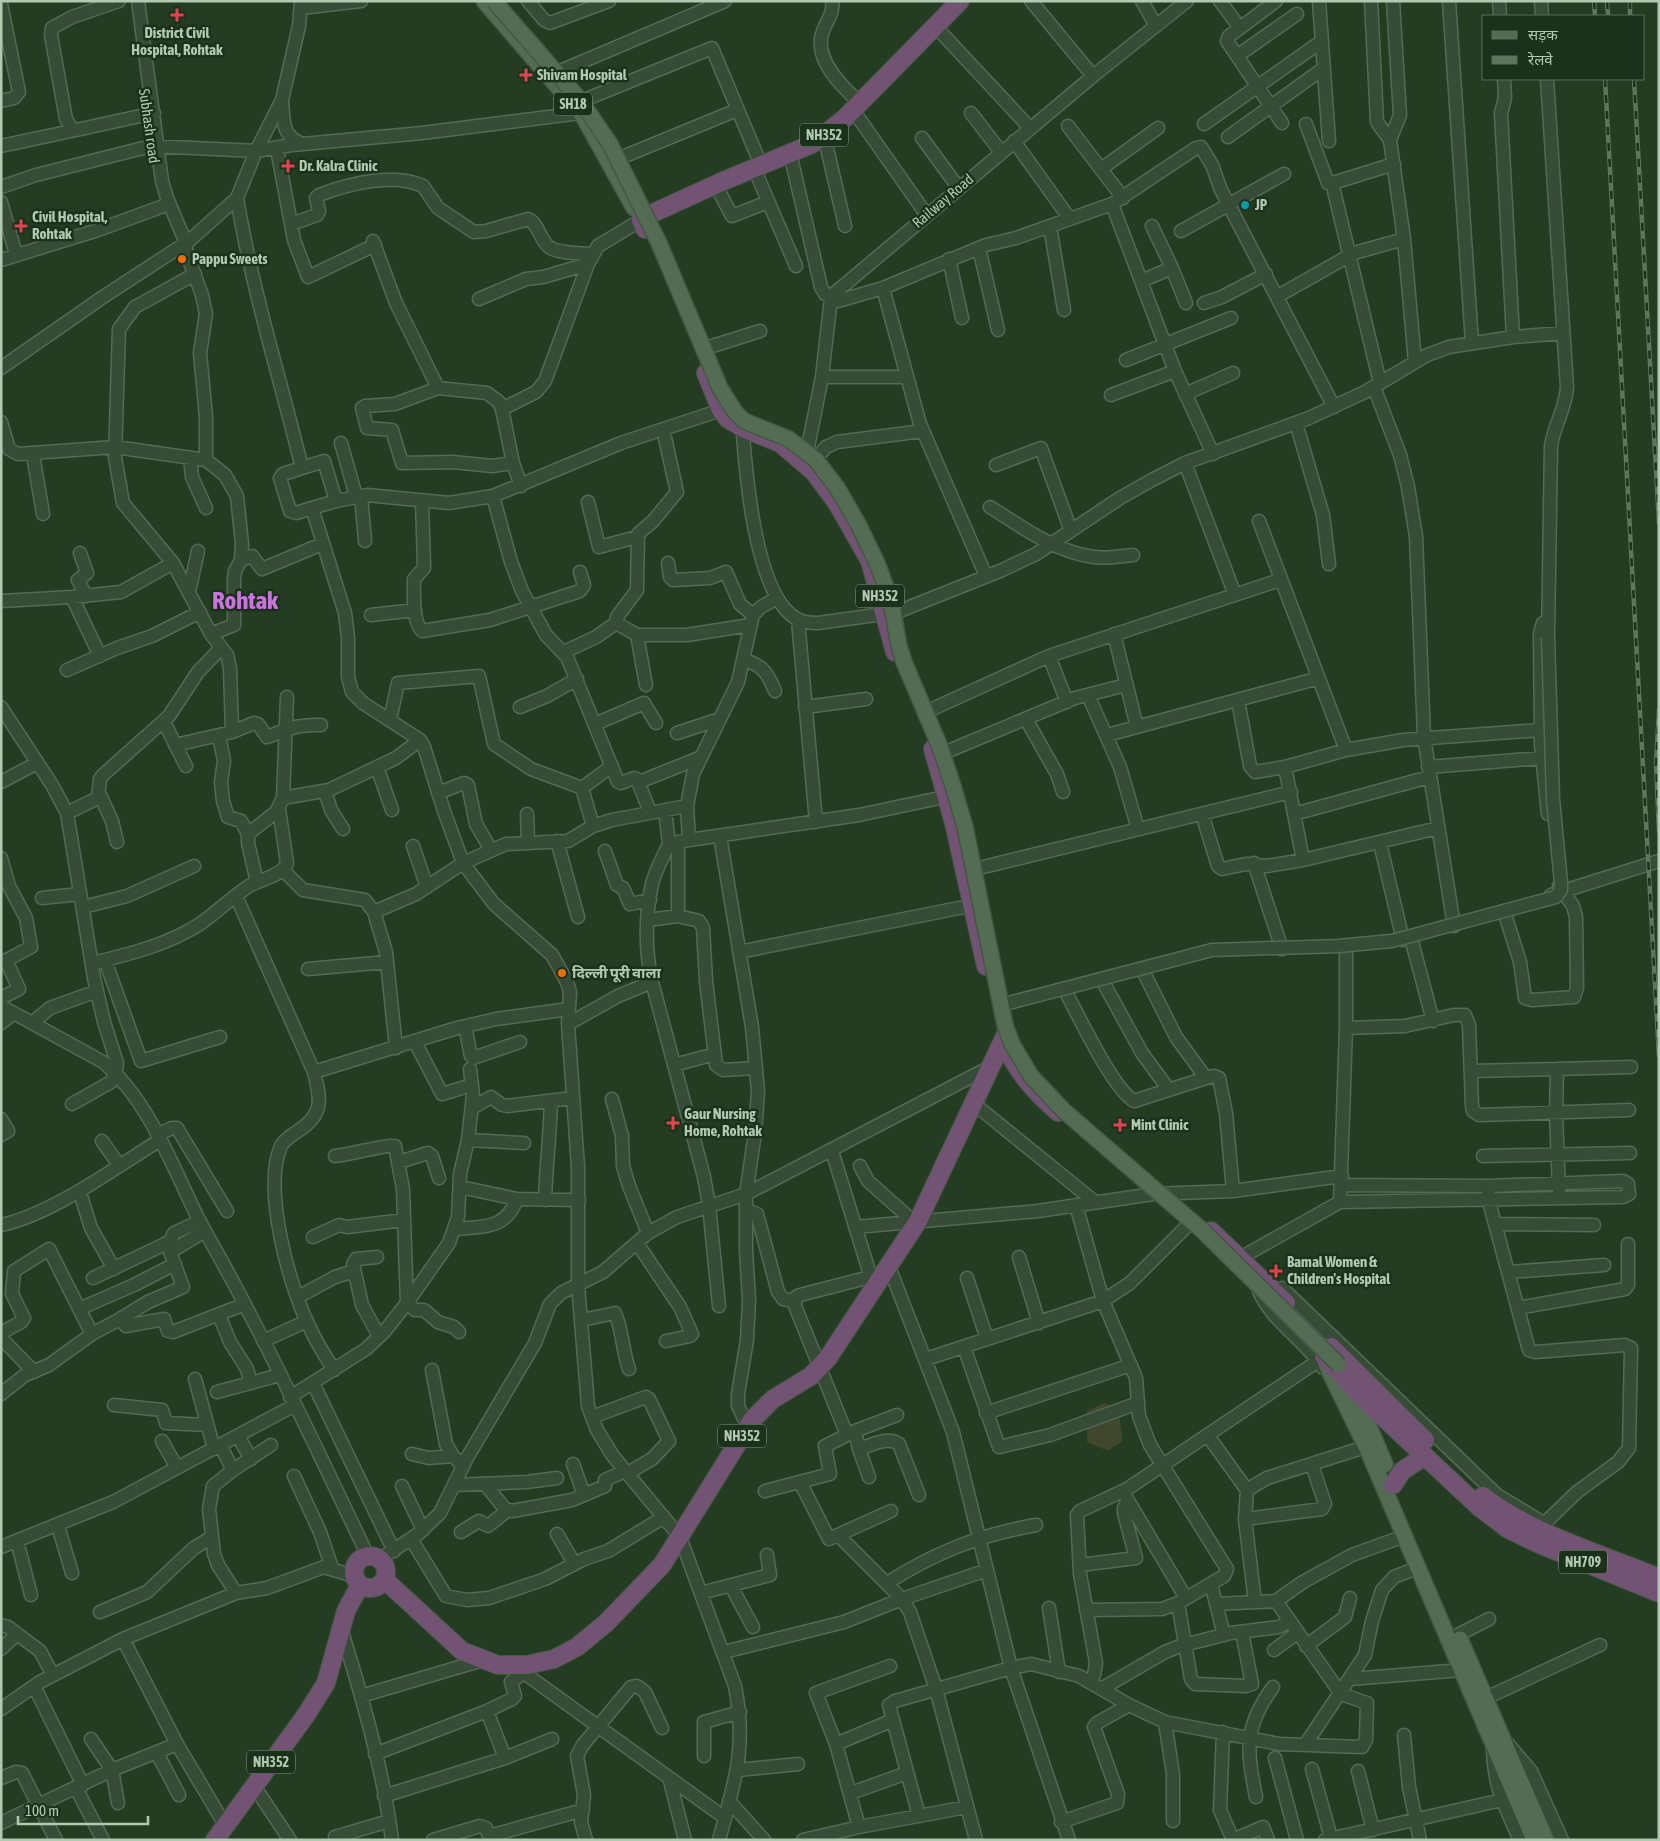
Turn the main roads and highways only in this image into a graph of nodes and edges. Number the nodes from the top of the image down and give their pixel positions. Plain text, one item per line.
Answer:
1 (484, 1) edge
2 (496, 1) edge
3 (960, 1) edge
4 (586, 108) junction
5 (646, 217) junction
6 (742, 422) junction
7 (890, 614) junction
8 (953, 795) junction
9 (977, 905) junction
10 (1000, 1006) junction
11 (1006, 1033) junction
12 (1160, 1193) junction
13 (1239, 1258) junction
14 (1319, 1356) junction
15 (1359, 1393) junction
16 (1426, 1456) junction
17 (1393, 1484) junction
18 (1511, 1523) junction
19 (1659, 1578) edge
20 (357, 1580) junction
21 (384, 1580) junction
22 (1659, 1593) edge
23 (1498, 1741) junction
24 (1513, 1792) junction
25 (221, 1835) edge
26 (1534, 1840) edge
27 (1546, 1840) edge

1 - 4 main road, SH18
2 - 4 main road, SH18
2 - 10 main road, bridge
3 - 5 highway, NH352
4 - 5 main road, SH18
4 - 5 main road, SH18
5 - 6 highway
5 - 6 highway, NH352
6 - 7 highway, NH352
7 - 8 highway, NH352
7 - 8 highway, NH352
8 - 9 highway, NH352
8 - 9 highway, NH352
9 - 10 highway, NH352
10 - 11 highway, NH352
10 - 15 main road, bridge
11 - 12 highway, NH709
11 - 21 highway, NH352
12 - 13 highway, NH709
12 - 13 highway, NH709
13 - 14 highway, NH709
13 - 15 highway, NH709
14 - 15 highway, NH709
14 - 15 main road
15 - 16 highway, NH709
15 - 17 main road
15 - 18 highway, NH709
15 - 23 main road
16 - 17 highway
16 - 18 highway, NH709
17 - 23 main road
18 - 19 highway, NH709
18 - 22 highway, NH709
20 - 21 highway
20 - 21 highway, NH352
20 - 25 highway, NH352
23 - 24 main road
24 - 26 main road
24 - 27 main road

